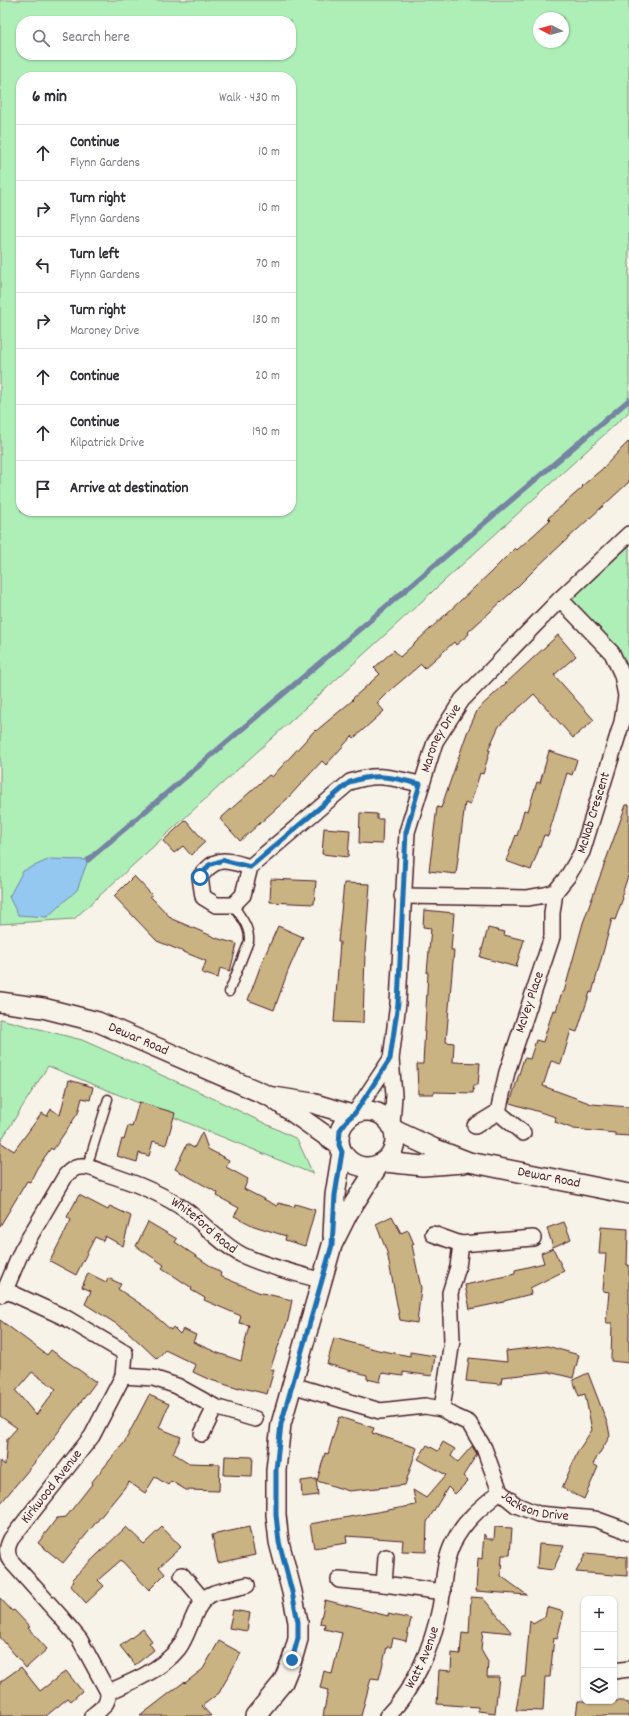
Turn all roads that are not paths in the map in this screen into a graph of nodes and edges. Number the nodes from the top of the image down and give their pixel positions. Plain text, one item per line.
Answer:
1 (629, 534) edge
2 (560, 599) junction
3 (625, 674) edge
4 (420, 784) junction
5 (250, 867) junction
6 (555, 892) junction
7 (402, 896) junction
8 (233, 905) junction
9 (229, 992) dead end
10 (0, 1002) edge
11 (390, 1059) junction
12 (271, 1097) junction
13 (108, 1099) dead end
14 (498, 1112) junction
15 (354, 1114) junction
16 (475, 1126) dead end
17 (393, 1127) junction
18 (523, 1133) dead end
19 (340, 1149) junction
20 (469, 1162) junction
21 (382, 1164) junction
22 (87, 1166) junction
23 (629, 1194) edge
24 (433, 1234) dead end
25 (533, 1238) dead end
26 (461, 1244) junction
27 (332, 1245) junction
28 (323, 1281) junction
29 (2, 1292) edge
30 (123, 1376) junction
31 (292, 1385) junction
32 (215, 1407) junction
33 (442, 1408) junction
34 (255, 1419) dead end
35 (202, 1434) dead end
36 (500, 1492) junction
37 (629, 1533) edge
38 (386, 1557) dead end
39 (182, 1575) dead end
40 (340, 1580) dead end
41 (384, 1584) junction
42 (247, 1585) dead end
43 (442, 1592) junction
44 (203, 1600) junction
45 (629, 1669) edge
46 (617, 1671) edge
47 (108, 1692) junction
48 (92, 1716) edge
49 (256, 1716) edge
50 (387, 1716) edge

1 - 2 street, Maroney Drive
2 - 3 street, McNab Crescent
2 - 4 street, Maroney Drive
3 - 6 street, McNab Crescent
4 - 5 street
4 - 7 street, Maroney Drive
5 - 8 street
5 - 8 street
6 - 7 street
6 - 14 street, McVey Place
7 - 11 street, Maroney Drive
8 - 9 lane
10 - 12 street, Dewar Road
11 - 15 street, Maroney Drive
11 - 17 street, Maroney Drive
12 - 15 street, Dewar Road
12 - 19 street, Dewar Road
13 - 22 lane
14 - 16 street
14 - 18 street
15 - 17 street
15 - 19 street
17 - 20 street, Dewar Road
17 - 21 street
19 - 21 street
19 - 27 street
20 - 21 street, Dewar Road
20 - 23 street, Dewar Road
21 - 27 street
22 - 28 street, Whiteford Road
22 - 29 street
24 - 26 street
25 - 26 street
26 - 33 street
27 - 28 street
28 - 31 street
29 - 30 street, Kirkwood Avenue
30 - 32 street
30 - 47 street, Kirkwood Avenue
31 - 33 street, Jackson Drive
31 - 49 street
32 - 34 street
32 - 35 street
33 - 36 street, Jackson Drive
36 - 37 street, Jackson Drive
36 - 43 street, Watt Avenue
38 - 41 street
39 - 44 street
40 - 41 street
41 - 43 street
42 - 44 street
43 - 50 street, Watt Avenue
44 - 47 street
45 - 46 street
47 - 48 street

